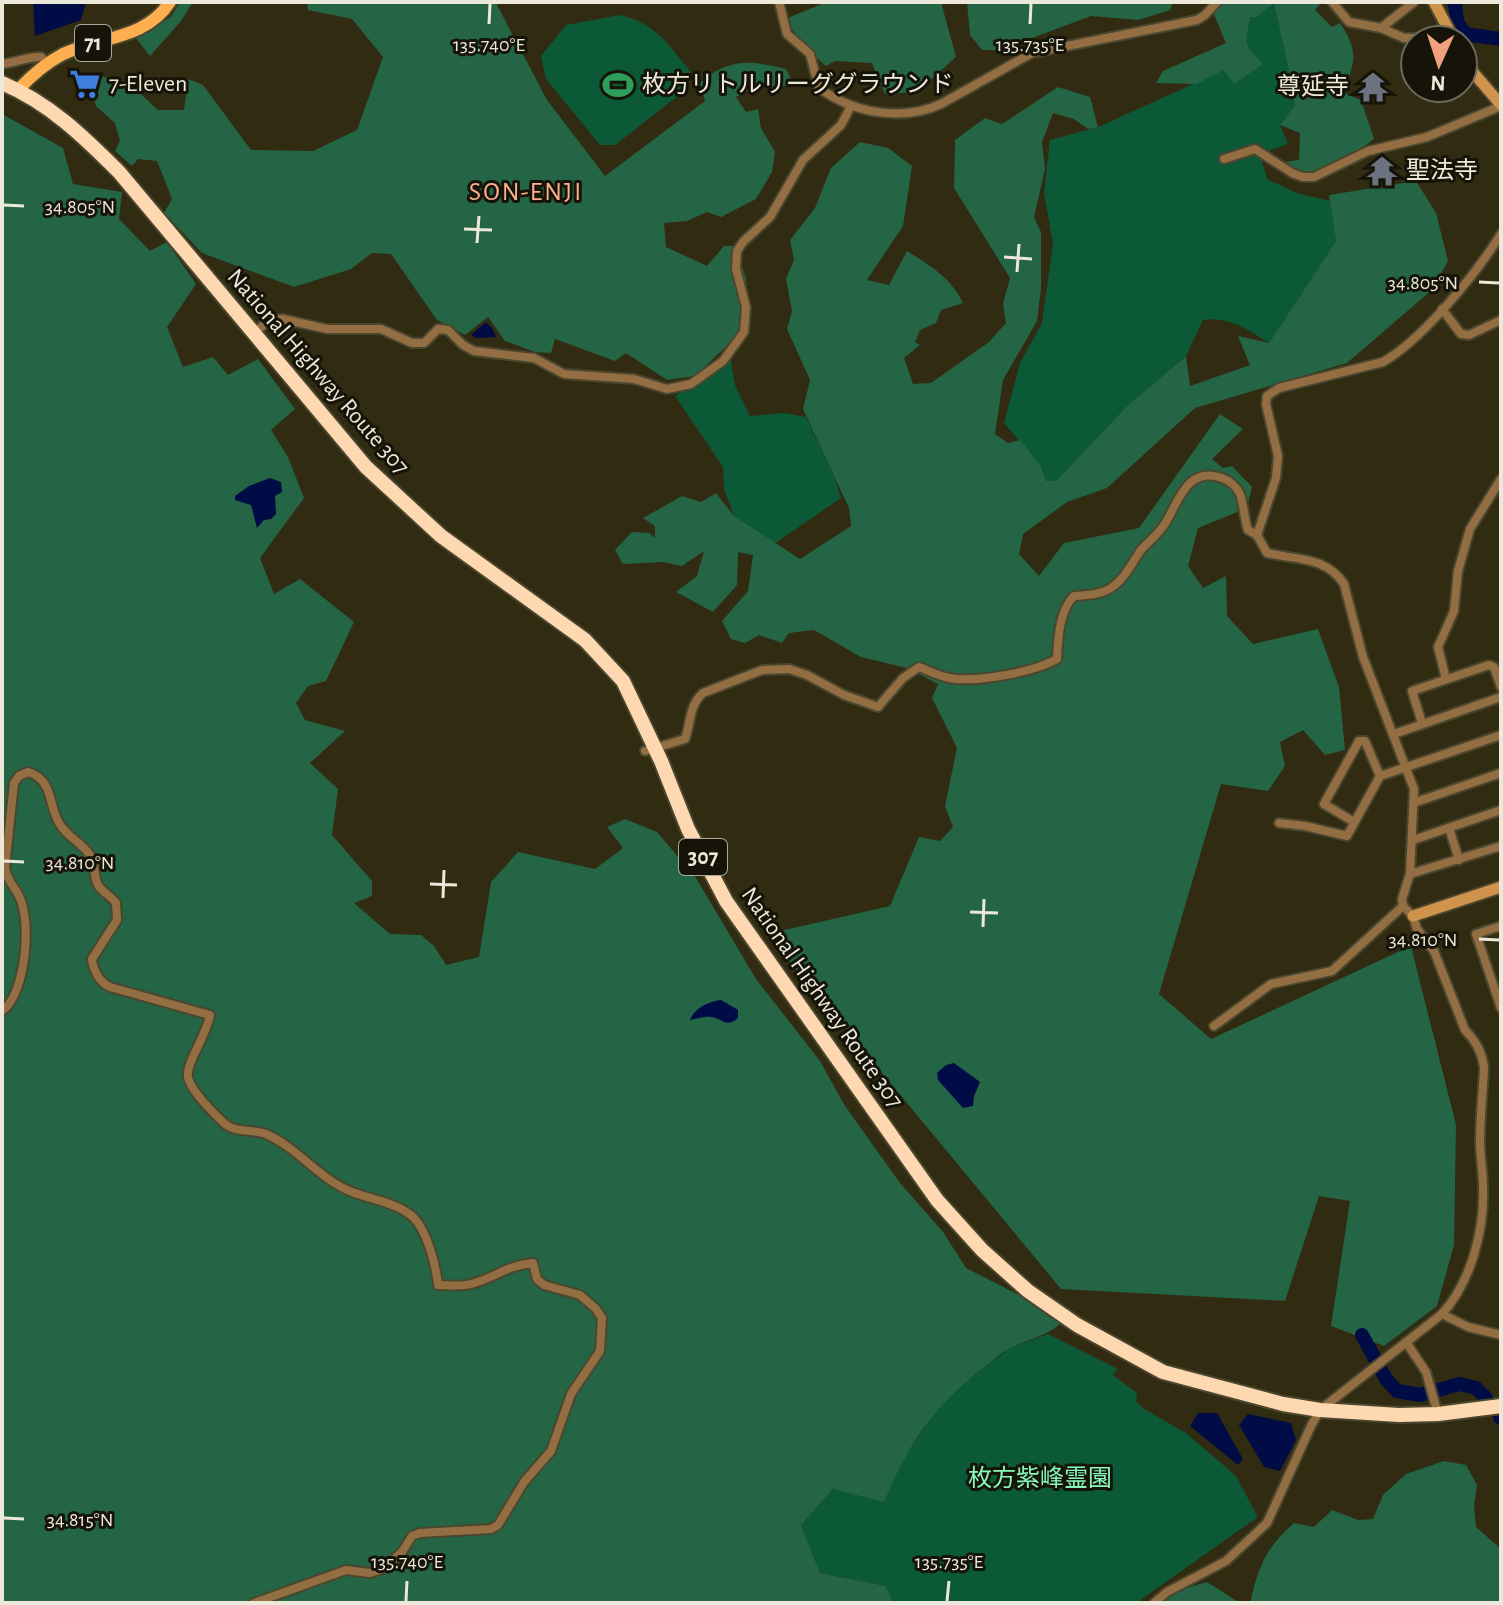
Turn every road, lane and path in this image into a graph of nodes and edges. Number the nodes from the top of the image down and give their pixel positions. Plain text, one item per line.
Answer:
1 (170, 2) edge
2 (779, 2) edge
3 (1217, 2) edge
4 (1332, 2) edge
5 (1414, 2) edge
6 (1434, 2) edge
7 (1445, 24) edge
8 (1381, 28) junction
9 (1399, 36) edge
10 (2, 64) edge
11 (48, 64) junction
12 (1479, 79) edge
13 (2, 83) edge
14 (18, 90) junction
15 (851, 106) junction
16 (1501, 106) edge
17 (1224, 159) dead end
18 (1501, 234) edge
19 (1442, 309) junction
20 (1501, 320) edge
21 (261, 327) dead end
22 (1501, 479) edge
23 (1257, 535) junction
24 (1446, 679) junction
25 (1501, 687) edge
26 (1501, 697) edge
27 (1422, 723) junction
28 (1394, 734) junction
29 (1501, 735) edge
30 (650, 750) junction
31 (1407, 769) junction
32 (1501, 773) edge
33 (1380, 776) junction
34 (1416, 802) junction
35 (1501, 810) edge
36 (1354, 822) junction
37 (1279, 823) dead end
38 (1449, 828) junction
39 (1413, 840) junction
40 (1501, 846) edge
41 (1459, 860) junction
42 (1410, 874) junction
43 (1500, 890) edge
44 (1403, 906) junction
45 (1413, 916) junction
46 (1501, 926) edge
47 (1501, 1008) edge
48 (2, 1011) edge
49 (1214, 1026) dead end
50 (1442, 1314) junction
51 (1501, 1335) edge
52 (1406, 1342) junction
53 (1501, 1406) edge
54 (1320, 1410) junction
55 (1438, 1414) junction
56 (254, 1603) edge
57 (1154, 1603) edge

1 - 11 main road, 71
2 - 15 street
3 - 15 street
4 - 8 street
5 - 8 street
6 - 7 street
8 - 9 street
10 - 11 street
11 - 14 main road, 71
12 - 16 street
13 - 14 highway, National Highway Route 307 / 307
14 - 30 highway, National Highway Route 307 / 307
15 - 21 street
16 - 17 street
18 - 19 street
19 - 20 street
19 - 23 street
22 - 24 street
23 - 28 street
23 - 30 street
24 - 25 street
24 - 27 street
26 - 27 street
27 - 28 street
28 - 31 street
29 - 31 street
30 - 54 highway, National Highway Route 307 / 307
31 - 33 street
31 - 34 street
32 - 34 street
33 - 36 street
33 - 36 street
34 - 39 street
35 - 38 street
36 - 37 street
38 - 39 street
38 - 41 street
39 - 42 street
40 - 41 street
41 - 42 street
42 - 44 street
43 - 45 street
44 - 45 street
44 - 49 street
45 - 50 street
46 - 47 street
48 - 56 street
50 - 51 street
50 - 52 street
52 - 54 street
52 - 55 street
53 - 55 highway, National Highway Route 307 / 307
54 - 55 highway, National Highway Route 307 / 307
54 - 57 street

